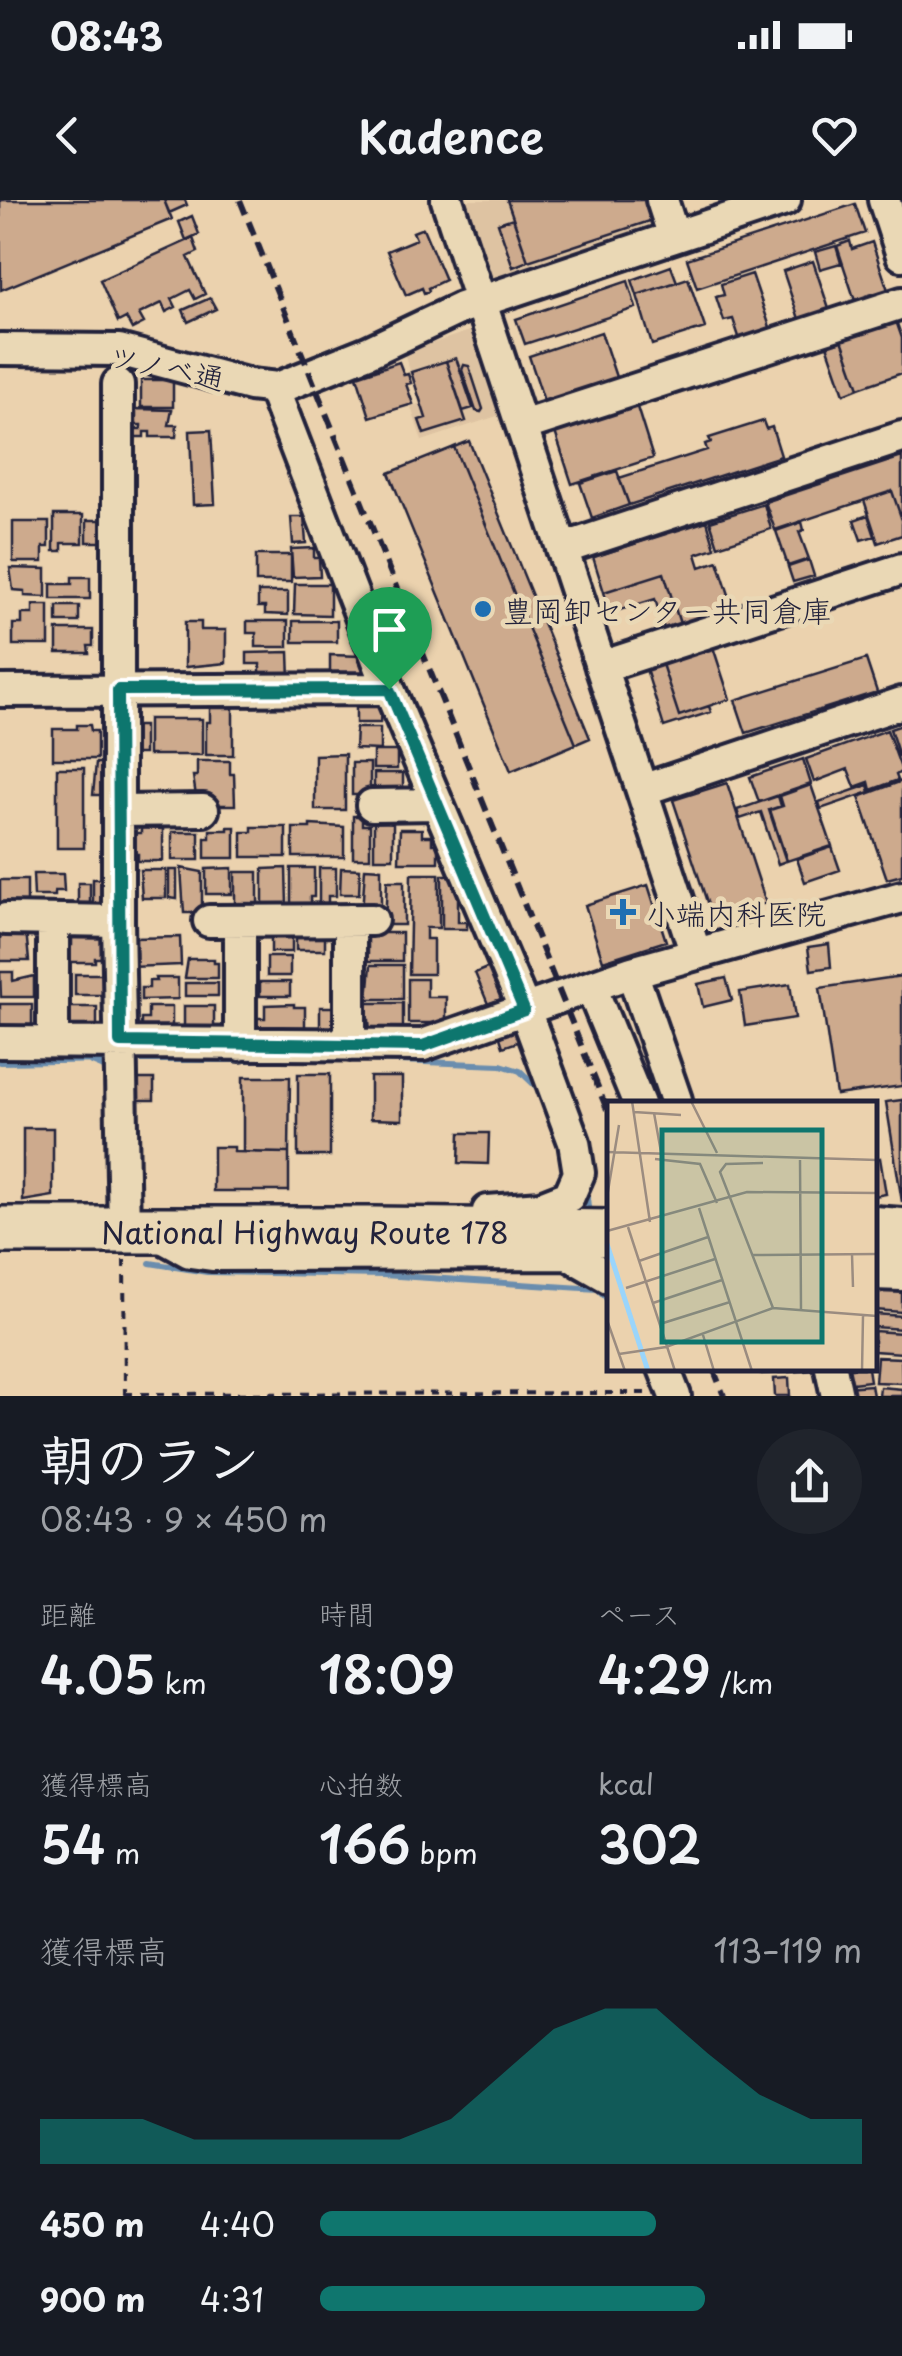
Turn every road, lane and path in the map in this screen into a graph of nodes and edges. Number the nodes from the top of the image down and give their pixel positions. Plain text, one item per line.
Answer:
1 (447, 200) edge
2 (662, 200) edge
3 (785, 200) edge
4 (884, 200) edge
5 (674, 237) junction
6 (902, 255) edge
7 (480, 301) junction
8 (902, 303) edge
9 (0, 349) edge
10 (118, 384) dead end
11 (273, 388) junction
12 (522, 426) junction
13 (902, 437) edge
14 (562, 549) junction
15 (902, 569) edge
16 (601, 666) junction
17 (389, 689) junction
18 (118, 690) junction
19 (0, 691) edge
20 (902, 703) edge
21 (642, 790) junction
22 (372, 804) dead end
23 (438, 804) junction
24 (203, 810) dead end
25 (118, 811) junction
26 (902, 898) edge
27 (6, 919) dead end
28 (53, 920) junction
29 (118, 920) junction
30 (696, 954) junction
31 (632, 972) junction
32 (591, 987) junction
33 (524, 1010) junction
34 (0, 1042) edge
35 (53, 1042) junction
36 (120, 1042) junction
37 (240, 1045) junction
38 (350, 1046) junction
39 (676, 1100) dead end
40 (639, 1101) edge
41 (877, 1222) edge
42 (902, 1224) edge
43 (0, 1230) edge
44 (154, 1230) junction
45 (607, 1234) edge
46 (877, 1247) edge
47 (902, 1249) edge
48 (877, 1274) edge
49 (902, 1275) edge
50 (607, 1276) edge
51 (832, 1371) edge
52 (671, 1386) edge
53 (124, 1395) edge
54 (837, 1396) edge

1 - 7 street
2 - 5 street
3 - 5 street
4 - 6 street
5 - 7 street
7 - 11 street
7 - 12 street
8 - 12 street
9 - 11 street, ツノベ通
10 - 18 street
11 - 17 street
12 - 14 street
13 - 14 street
14 - 16 street
15 - 16 street
16 - 21 street
17 - 18 street
17 - 23 street
18 - 19 street
18 - 25 street
20 - 21 street
21 - 30 street
22 - 23 street
23 - 33 street
24 - 25 street
25 - 29 street
26 - 30 street
27 - 28 street
28 - 29 street
28 - 35 street
29 - 36 street
30 - 31 street
31 - 32 street
31 - 39 street
32 - 33 street
32 - 40 street
33 - 38 street
33 - 44 street
34 - 35 street
35 - 36 street
36 - 37 street
36 - 44 street
37 - 38 street
37 - 38 street
41 - 42 street
43 - 44 highway, National Highway Route 178
44 - 45 highway, National Highway Route 178
44 - 50 street
44 - 53 path
46 - 47 highway
48 - 49 street
51 - 54 street
52 - 53 path

